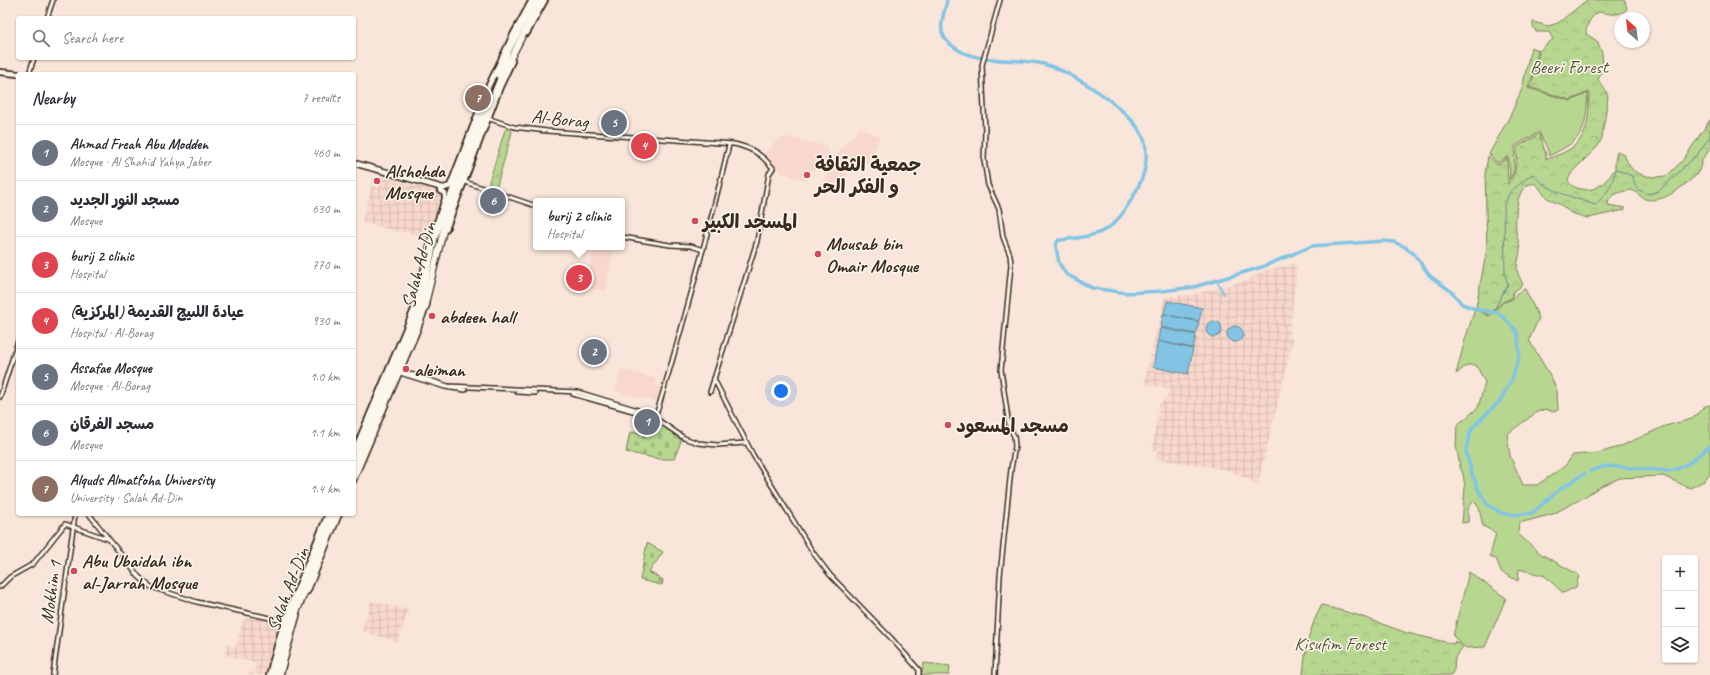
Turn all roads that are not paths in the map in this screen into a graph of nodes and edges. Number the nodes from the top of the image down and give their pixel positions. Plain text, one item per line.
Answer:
1 (53, 0) edge
2 (532, 0) edge
3 (536, 0) edge
4 (541, 0) edge
5 (545, 0) edge
6 (1000, 0) edge
7 (48, 16) edge
8 (33, 60) edge
9 (30, 72) edge
10 (0, 73) edge
11 (16, 76) edge
12 (485, 117) junction
13 (729, 145) junction
14 (356, 164) edge
15 (462, 181) junction
16 (442, 189) junction
17 (454, 193) junction
18 (533, 205) edge
19 (625, 238) edge
20 (439, 249) junction
21 (703, 250) junction
22 (416, 320) junction
23 (16, 348) edge
24 (401, 372) junction
25 (714, 379) junction
26 (710, 392) dead end
27 (0, 397) edge
28 (653, 416) junction
29 (746, 443) junction
30 (356, 447) edge
31 (356, 456) edge
32 (356, 467) edge
33 (356, 476) edge
34 (75, 516) edge
35 (91, 516) edge
36 (327, 516) edge
37 (331, 516) edge
38 (335, 516) edge
39 (339, 516) edge
40 (73, 528) junction
41 (108, 539) junction
42 (319, 540) junction
43 (0, 587) edge
44 (284, 621) junction
45 (53, 675) edge
46 (269, 675) edge
47 (273, 675) edge
48 (278, 675) edge
49 (281, 675) edge
50 (919, 675) edge
51 (995, 675) edge

1 - 7 street
2 - 16 main road
3 - 12 highway, Salah Ad-Din
4 - 12 highway, Salah Ad-Din
5 - 12 main road
6 - 51 street
8 - 9 street
10 - 11 main road
12 - 13 street, Al-Borag
12 - 15 highway, Salah Ad-Din
12 - 17 highway, Salah Ad-Din
13 - 21 street
13 - 25 street, Al-Borag
14 - 16 main road
15 - 17 highway, Salah Ad-Din
15 - 18 street
15 - 20 main road
16 - 17 main road
16 - 30 main road
17 - 20 highway, Salah Ad-Din
17 - 22 highway, Salah Ad-Din
19 - 21 street
20 - 22 highway, Salah Ad-Din
20 - 24 street
21 - 28 street
22 - 31 highway, Salah Ad-Din
22 - 32 highway, Salah Ad-Din
23 - 27 street
24 - 28 street
24 - 33 street
25 - 26 street
25 - 29 street
28 - 29 street
29 - 50 street
34 - 40 street, Mokhim 1
35 - 41 street
36 - 42 main road
37 - 42 highway, Salah Ad-Din
38 - 48 highway, Salah Ad-Din
39 - 49 street
40 - 41 street
40 - 43 street
40 - 45 street, Mokhim 1
41 - 44 street
42 - 44 main road
42 - 47 highway, Salah Ad-Din
44 - 46 main road

